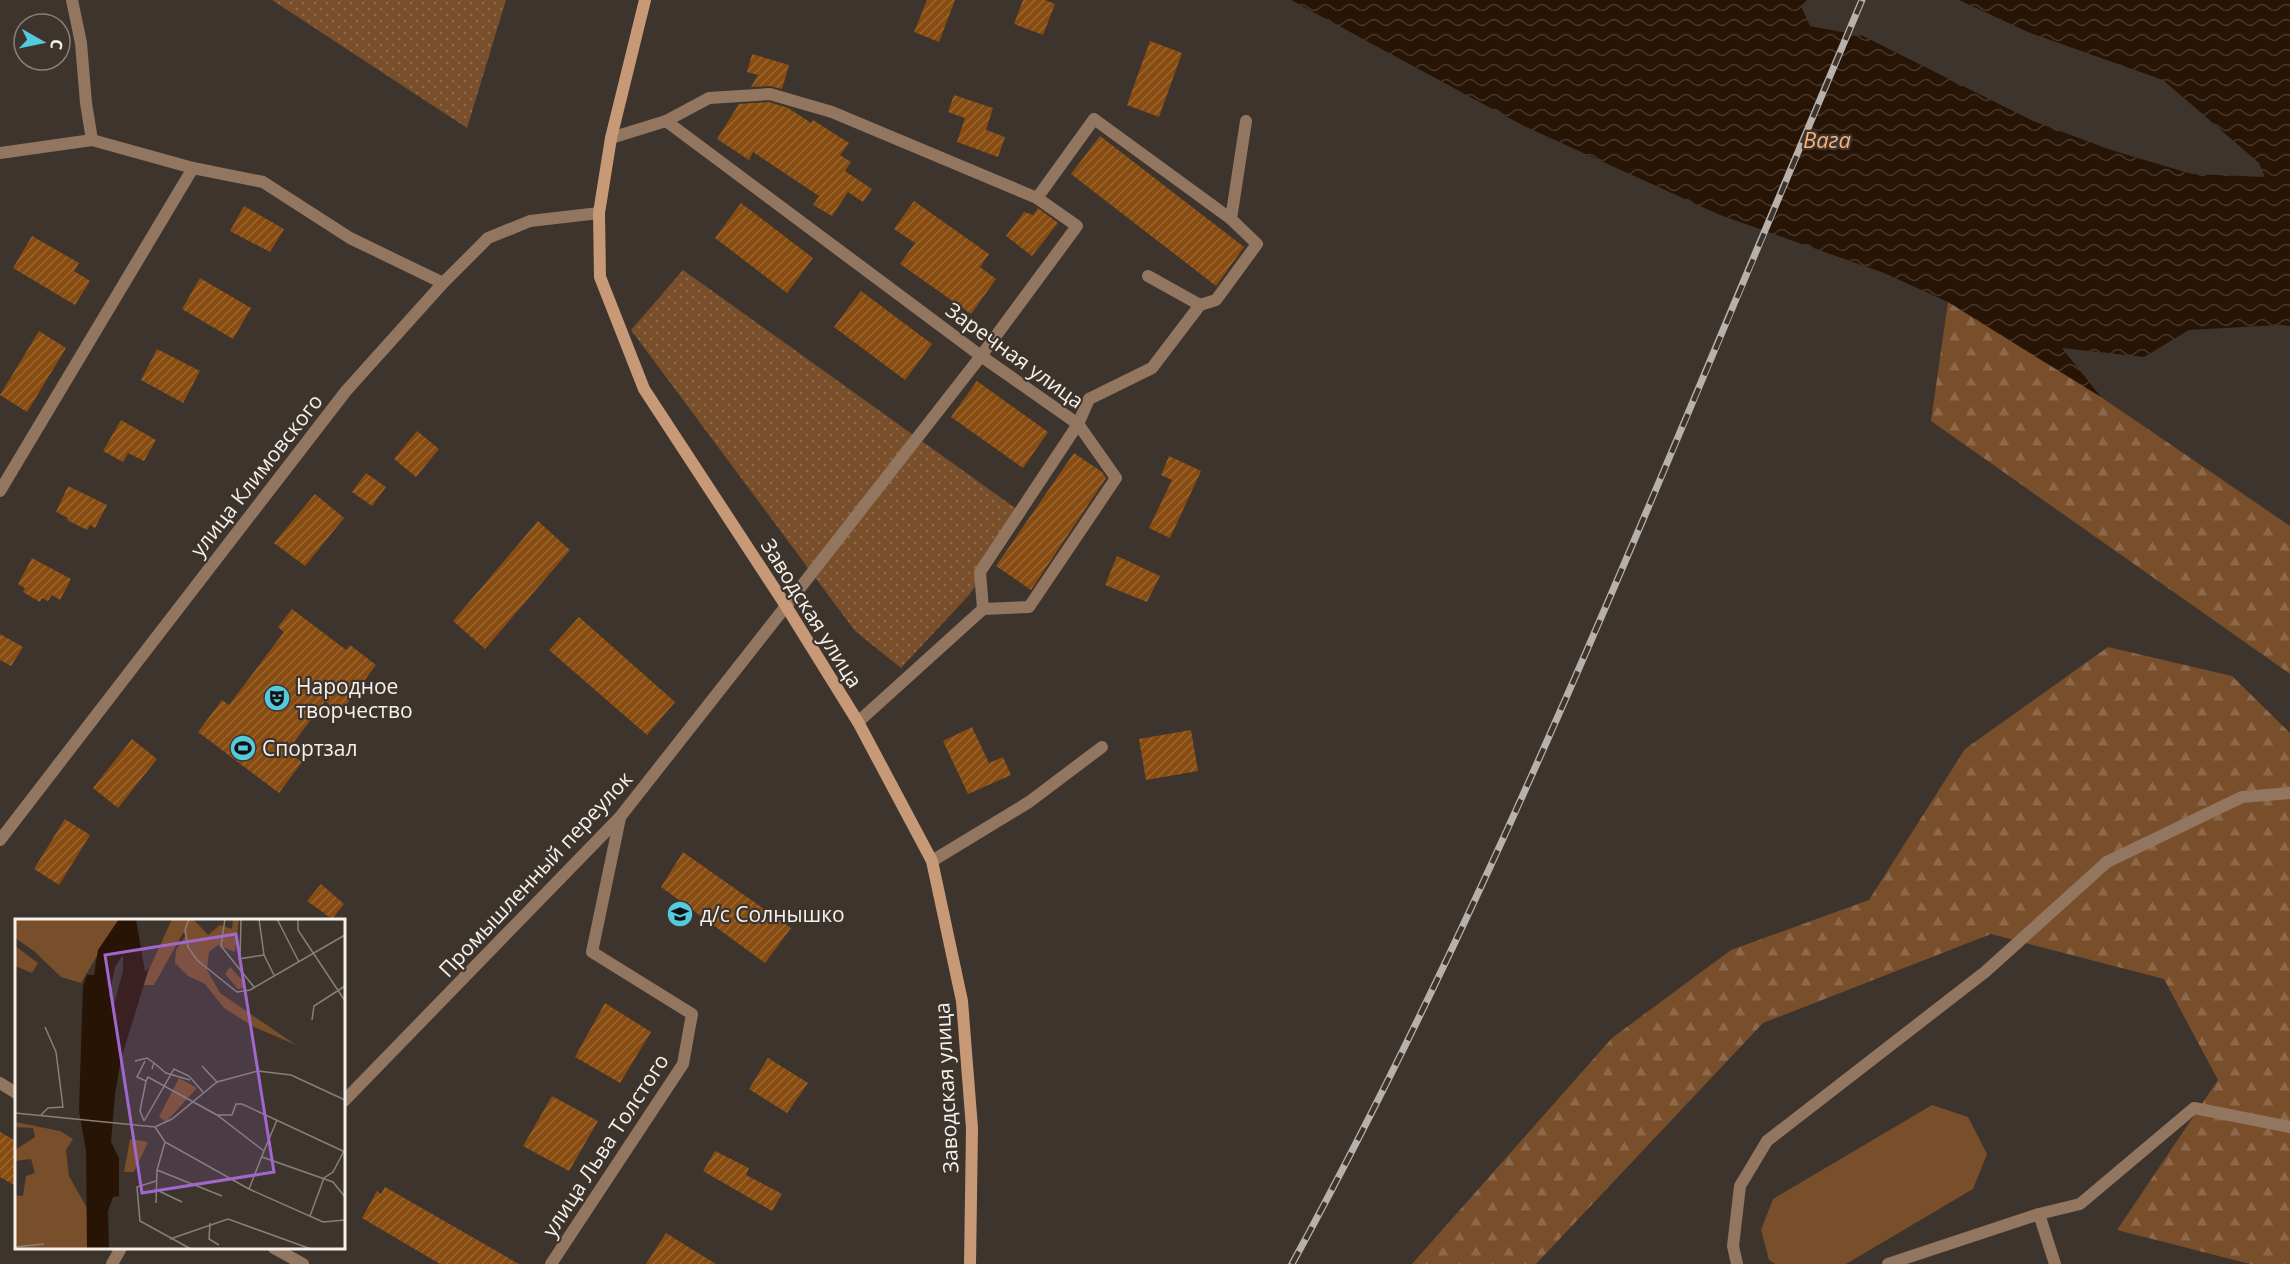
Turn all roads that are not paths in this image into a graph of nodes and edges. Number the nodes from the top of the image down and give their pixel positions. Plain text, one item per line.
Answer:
1 (72, 0) edge
2 (645, 0) edge
3 (666, 120) junction
4 (1246, 121) dead end
5 (610, 138) junction
6 (92, 140) junction
7 (0, 153) edge
8 (193, 168) junction
9 (1037, 198) junction
10 (599, 213) junction
11 (1231, 219) junction
12 (1148, 276) dead end
13 (443, 283) junction
14 (1200, 305) junction
15 (981, 356) junction
16 (1078, 424) junction
17 (0, 491) edge
18 (786, 606) junction
19 (983, 609) junction
20 (858, 722) junction
21 (1102, 747) dead end
22 (2290, 793) edge
23 (620, 817) junction
24 (0, 840) edge
25 (932, 861) junction
26 (0, 1083) edge
27 (15, 1092) edge
28 (345, 1100) edge
29 (2290, 1126) edge
30 (2039, 1214) junction
31 (120, 1249) edge
32 (276, 1249) edge
33 (112, 1264) edge
34 (303, 1264) edge
35 (551, 1264) edge
36 (970, 1264) edge
37 (1737, 1264) edge
38 (1888, 1264) edge
39 (2055, 1264) edge

1 - 6 street
2 - 5 main road, Заводская улица
3 - 5 street
3 - 9 street
3 - 15 street, Заречная улица
4 - 11 street
5 - 10 main road, Заводская улица
6 - 7 street
6 - 8 street
8 - 13 street
8 - 17 street
9 - 11 street
9 - 15 street, Промышленный переулок
10 - 13 street, улица Климовского
10 - 18 main road, Заводская улица
11 - 14 street
12 - 14 street
13 - 24 street, улица Климовского
14 - 16 street
15 - 16 street, Заречная улица
15 - 18 street, Промышленный переулок
16 - 19 street
16 - 19 street, Заречная улица
18 - 20 main road, Заводская улица
18 - 23 street, Промышленный переулок
19 - 20 street
20 - 25 main road, Заводская улица
21 - 25 street
22 - 37 street
23 - 28 street, Промышленный переулок
23 - 35 street, улица Льва Толстого
25 - 36 main road, Заводская улица
26 - 27 street
29 - 30 street
30 - 38 street
30 - 39 street
31 - 33 street
32 - 34 street

